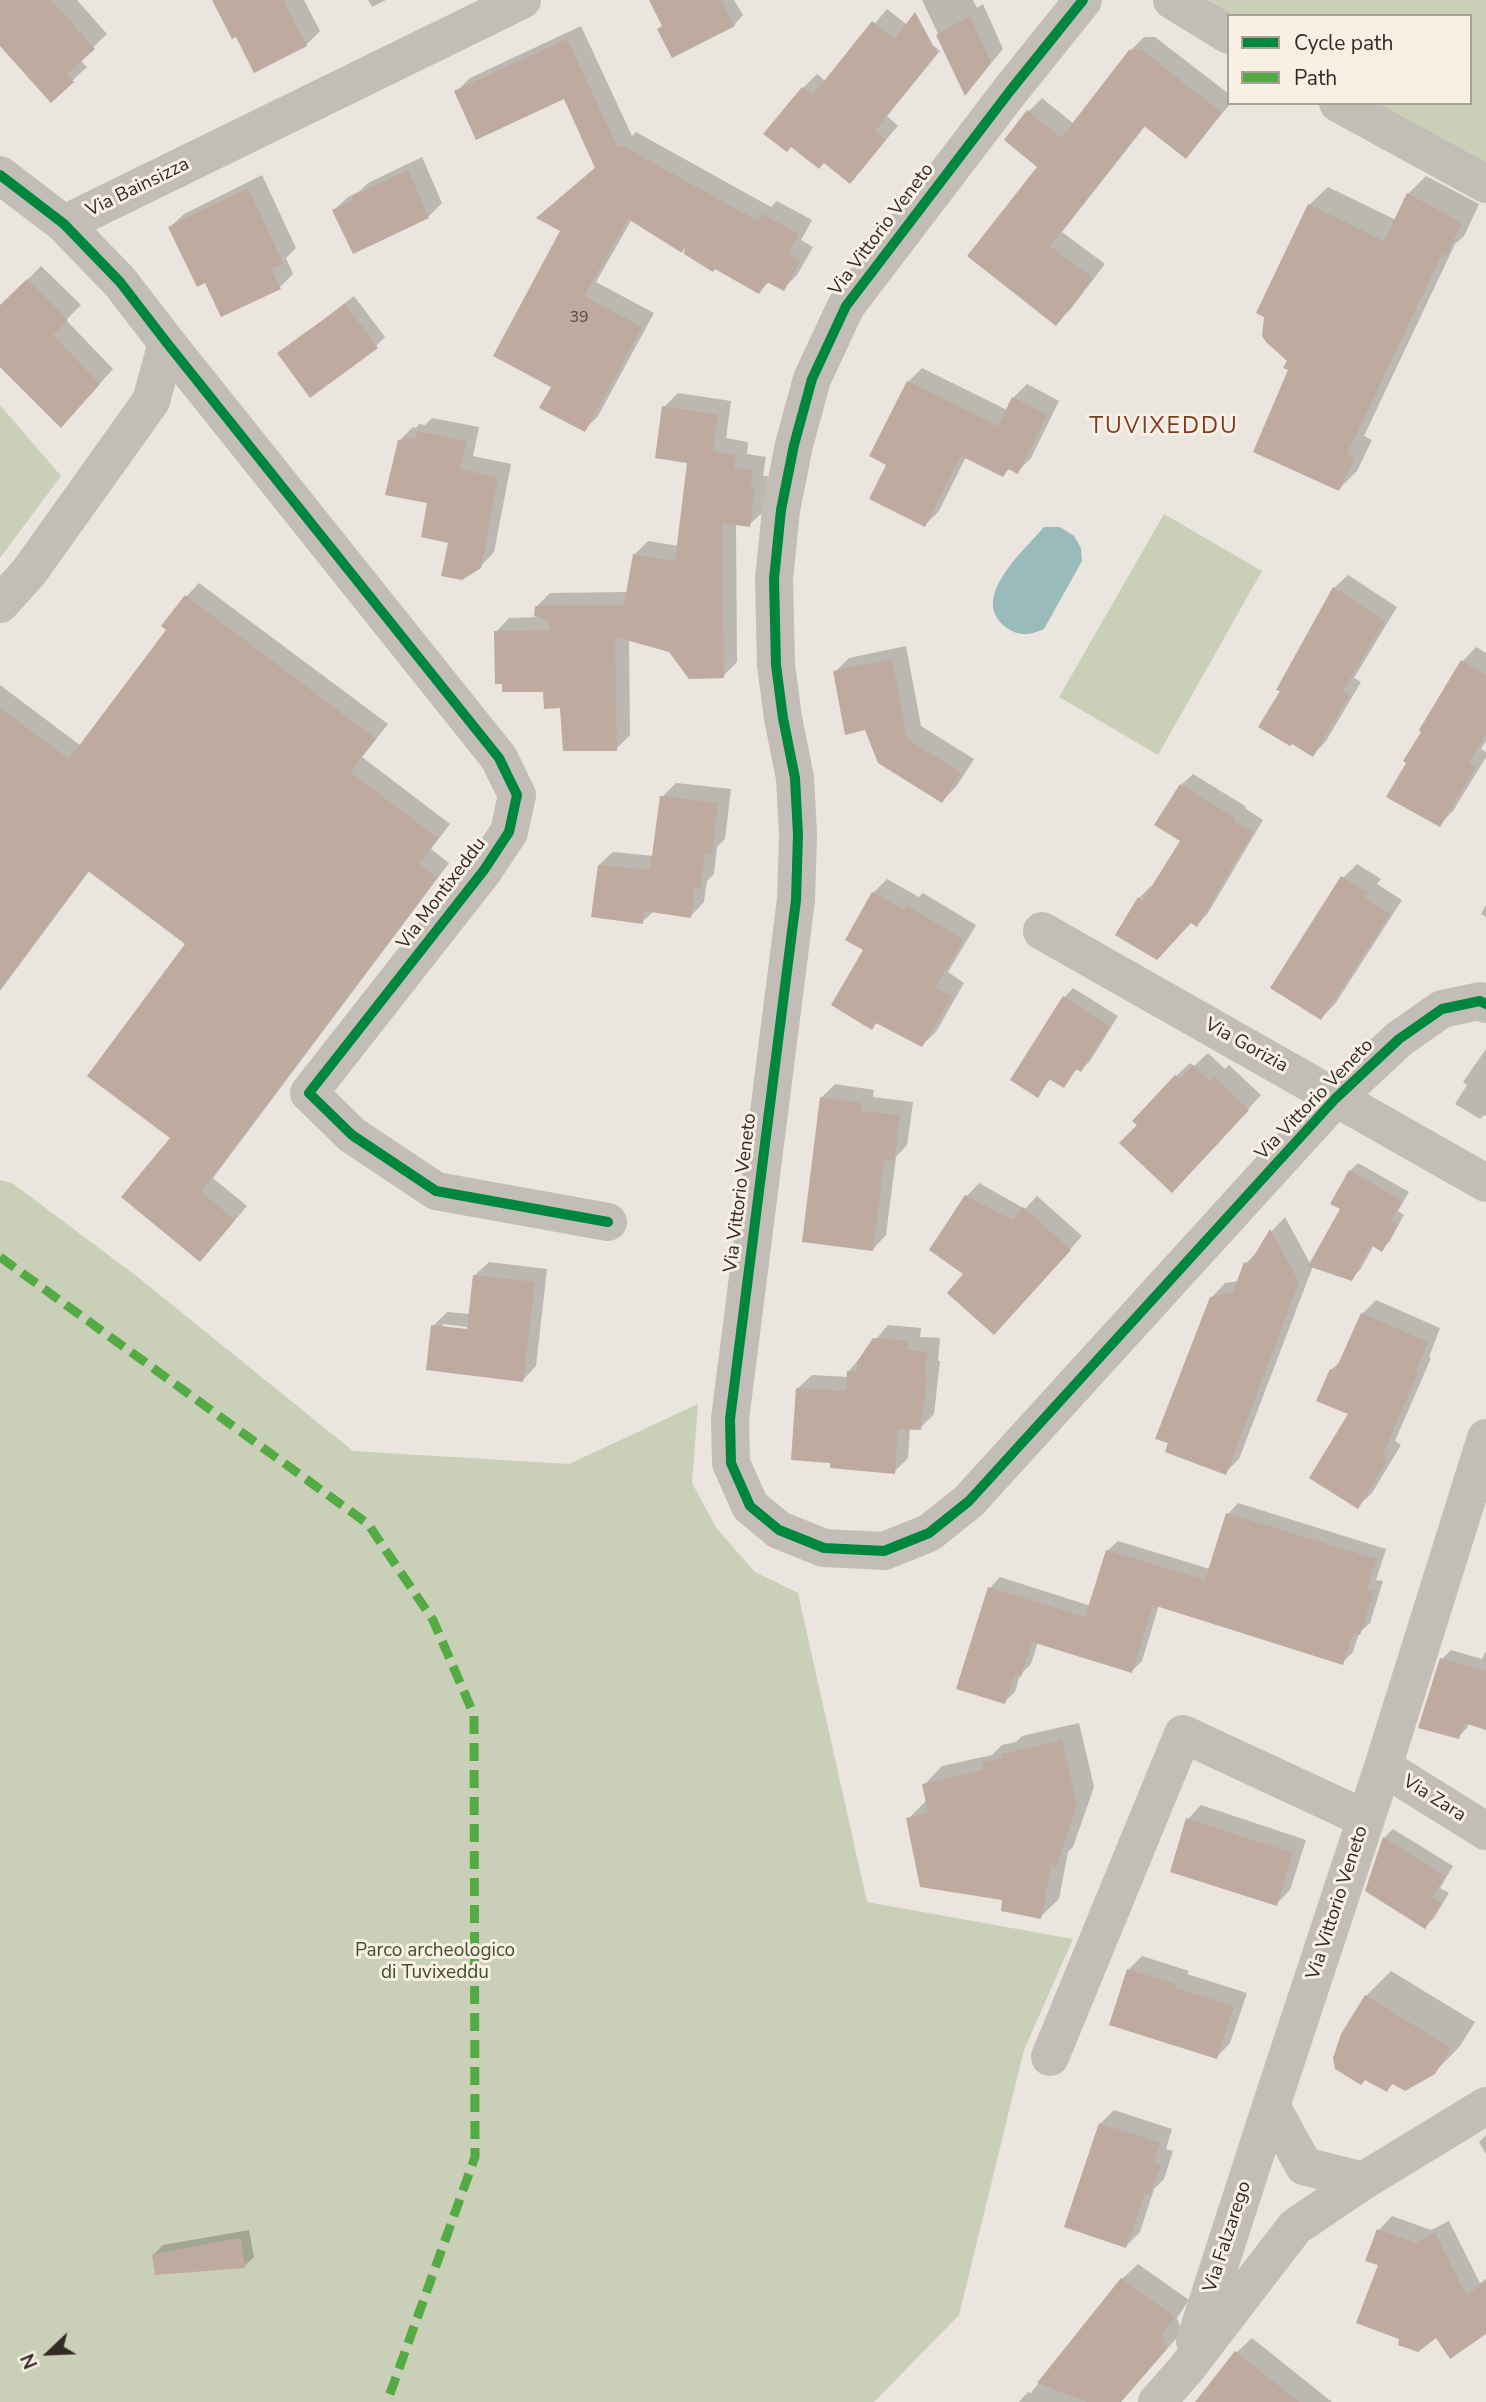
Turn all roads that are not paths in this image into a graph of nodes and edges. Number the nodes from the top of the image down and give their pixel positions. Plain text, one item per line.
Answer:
1 (522, 0) edge
2 (1083, 0) edge
3 (1172, 0) edge
4 (1227, 34) edge
5 (1342, 105) edge
6 (0, 175) edge
7 (1486, 184) edge
8 (64, 224) junction
9 (167, 344) junction
10 (0, 604) edge
11 (1042, 931) dead end
12 (1486, 1004) edge
13 (1335, 1099) junction
14 (1486, 1183) edge
15 (608, 1222) dead end
16 (1486, 1438) edge
17 (1383, 1767) junction
18 (1366, 1819) junction
19 (1486, 1831) edge
20 (1049, 2057) dead end
21 (1271, 2106) junction
22 (1486, 2106) edge
23 (1363, 2180) junction
24 (1186, 2369) junction
25 (1157, 2402) edge

1 - 8 street, Via Bainsizza
2 - 13 street, Via Vittorio Veneto
3 - 4 street
5 - 7 street
6 - 8 street
8 - 9 street, Via Bainsizza
9 - 10 street
9 - 15 street, Via Montixeddu
11 - 13 street, Via Gorizia
12 - 13 street, Via Vittorio Veneto
13 - 14 street, Via Gorizia
16 - 17 street, Via Vittorio Veneto
17 - 18 street, Via Vittorio Veneto
17 - 19 street, Via Zara
18 - 20 street
18 - 21 street, Via Vittorio Veneto
21 - 23 street
21 - 24 street, Via Falzarego
22 - 23 street
23 - 24 street, Via Falzarego
24 - 25 street, Via Falzarego

